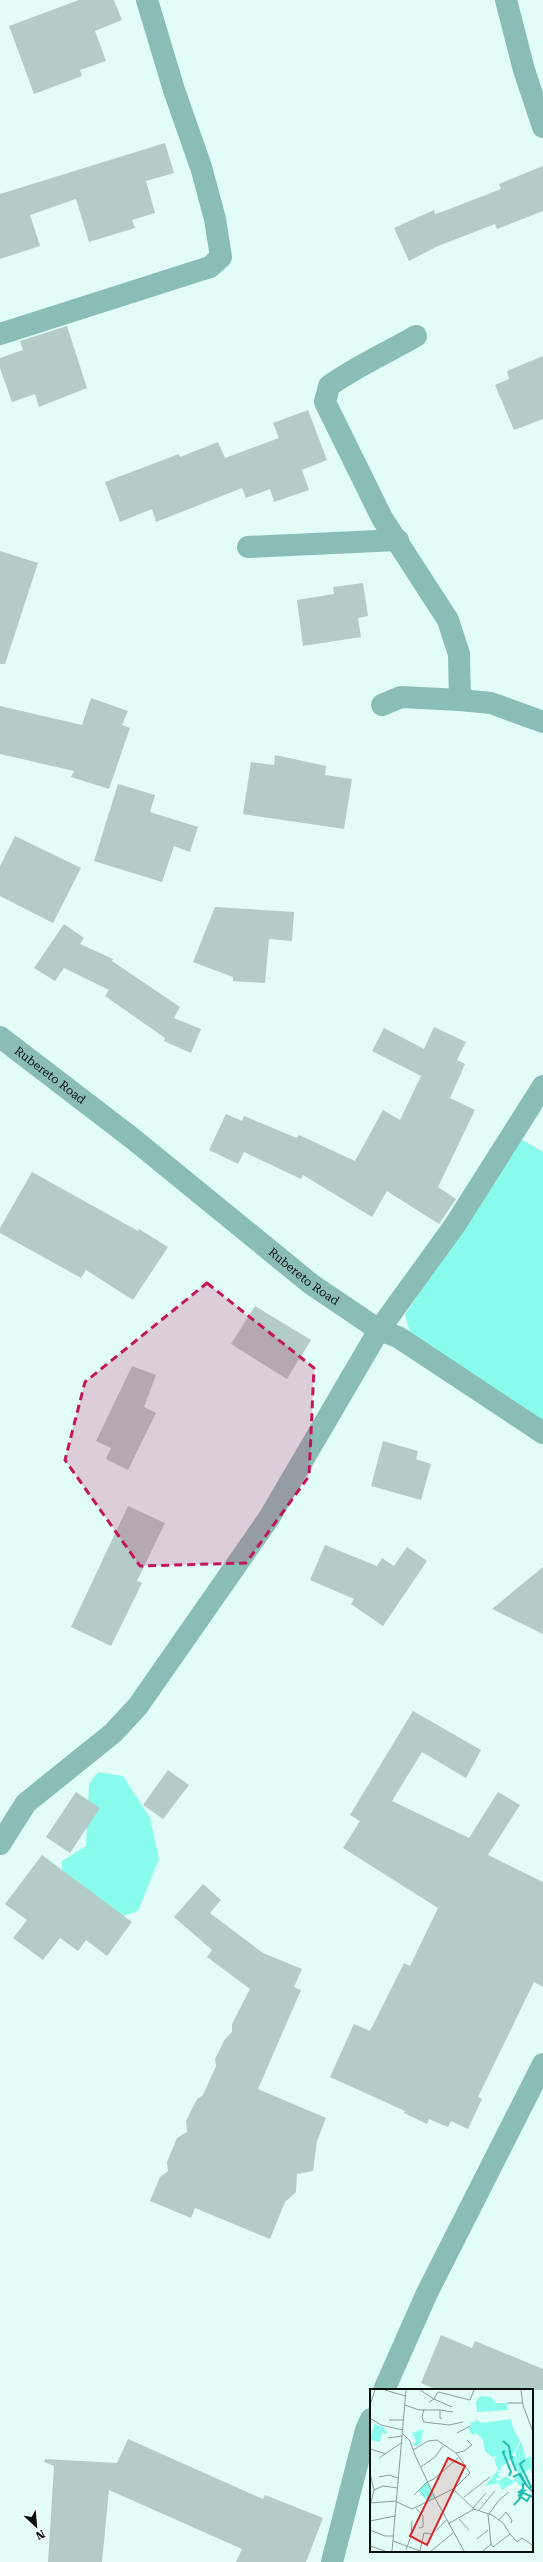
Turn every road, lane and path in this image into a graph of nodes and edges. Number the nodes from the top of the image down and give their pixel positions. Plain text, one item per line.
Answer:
1 (147, 0) edge
2 (506, 0) edge
3 (543, 126) edge
4 (0, 334) edge
5 (416, 336) dead end
6 (398, 540) junction
7 (248, 547) dead end
8 (460, 700) junction
9 (382, 705) dead end
10 (543, 722) edge
11 (0, 1037) edge
12 (543, 1086) edge
13 (379, 1330) junction
14 (543, 1433) edge
15 (8, 1815) edge
16 (0, 1844) edge
17 (543, 2064) edge
18 (384, 2389) edge
19 (370, 2421) edge
20 (332, 2562) edge

1 - 4 street
2 - 3 street
5 - 6 street
6 - 7 street
6 - 8 street
8 - 9 street
8 - 10 street
11 - 13 street, Rubereto Road
12 - 13 street
13 - 14 street, Rubereto Road
13 - 15 street
15 - 16 street
17 - 18 street
19 - 20 street

